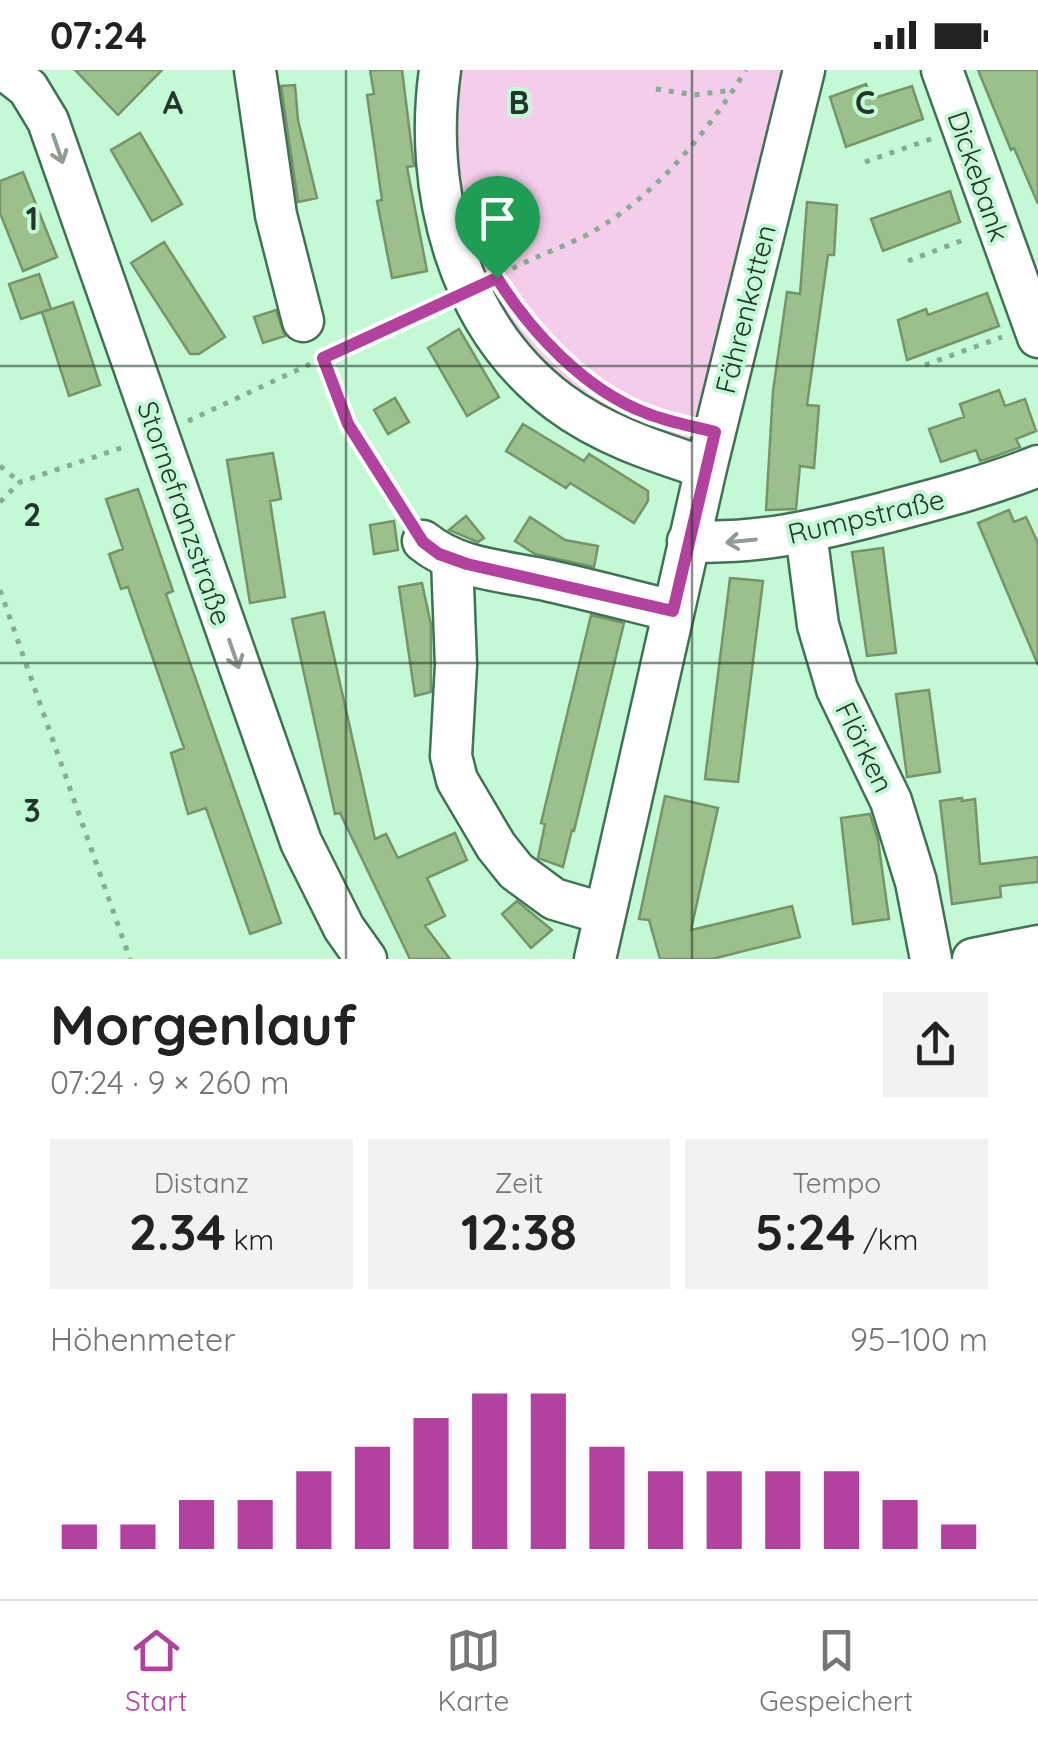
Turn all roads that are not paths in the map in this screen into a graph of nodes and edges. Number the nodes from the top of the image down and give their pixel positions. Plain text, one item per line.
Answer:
1 (5, 70) edge
2 (255, 70) edge
3 (440, 70) edge
4 (804, 70) edge
5 (942, 70) edge
6 (303, 321) road end
7 (1036, 331) edge
8 (1038, 466) edge
9 (706, 468) junction
10 (806, 533) junction
11 (688, 541) junction
12 (673, 611) junction
13 (605, 914) junction
14 (1038, 946) edge
15 (366, 959) edge
16 (595, 959) edge
17 (932, 959) edge
18 (973, 959) edge

1 -> 15 street, Stornefranzstraße
2 - 6 street
3 - 9 street
4 - 9 street, Fährenkotten
5 - 7 street, Dickebank
8 - 10 street, Rumpstraße
9 - 11 street, Fährenkotten
10 -> 11 street, Rumpstraße
10 - 17 street, Flörken
11 - 12 street, Fährenkotten
12 - 13 street, Fährenkotten
12 - 13 street
13 - 16 street, Fährenkotten
14 - 18 street

